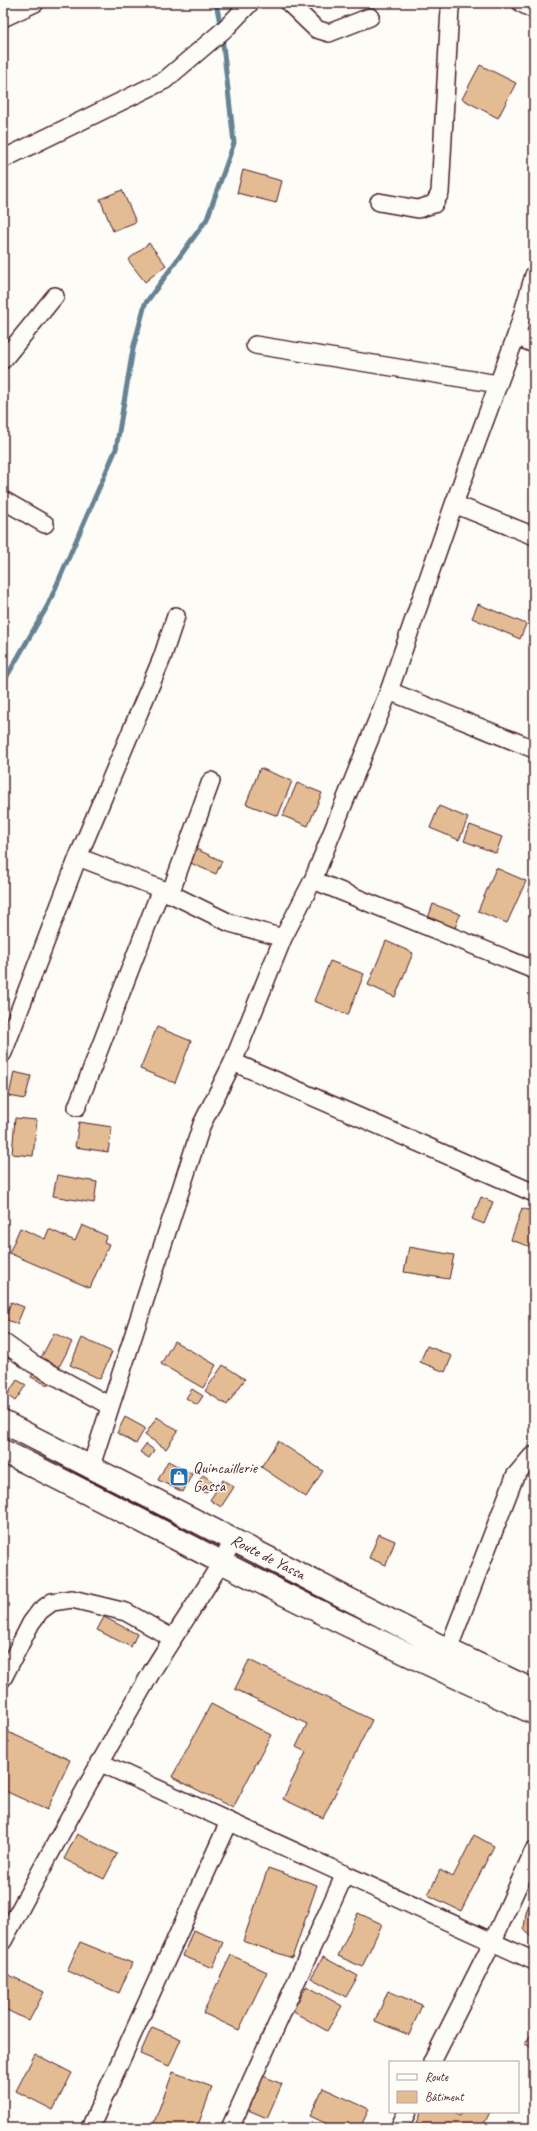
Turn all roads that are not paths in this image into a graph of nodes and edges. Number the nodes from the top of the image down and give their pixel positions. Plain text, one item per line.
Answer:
1 (35, 3) edge
2 (250, 3) edge
3 (289, 3) edge
4 (452, 3) edge
5 (521, 3) edge
6 (534, 10) edge
7 (370, 17) dead end
8 (3, 18) edge
9 (3, 159) edge
10 (379, 202) dead end
11 (534, 276) edge
12 (55, 296) dead end
13 (516, 336) junction
14 (534, 344) edge
15 (255, 345) dead end
16 (3, 360) edge
17 (498, 384) junction
18 (3, 500) edge
19 (454, 504) junction
20 (45, 524) dead end
21 (534, 536) edge
22 (176, 616) dead end
23 (389, 691) junction
24 (534, 749) edge
25 (211, 781) dead end
26 (78, 857) junction
27 (313, 880) junction
28 (165, 892) junction
29 (283, 938) junction
30 (534, 970) edge
31 (3, 1053) edge
32 (233, 1062) junction
33 (77, 1107) dead end
34 (534, 1193) edge
35 (3, 1342) edge
36 (110, 1406) junction
37 (3, 1422) edge
38 (3, 1451) edge
39 (534, 1456) edge
40 (91, 1466) junction
41 (234, 1539) junction
42 (222, 1562) junction
43 (172, 1638) junction
44 (448, 1650) junction
45 (3, 1678) edge
46 (534, 1692) edge
47 (534, 1713) edge
48 (99, 1762) junction
49 (229, 1822) junction
50 (534, 1850) edge
51 (345, 1874) junction
52 (3, 1941) edge
53 (492, 1943) junction
54 (534, 1961) edge
55 (433, 2061) edge
56 (406, 2113) edge
57 (90, 2128) edge
58 (230, 2128) edge
59 (399, 2128) edge

1 - 8 street
2 - 9 street
3 - 7 street
4 - 10 street
5 - 6 street
11 - 13 street
12 - 16 street
13 - 14 street
13 - 17 street
15 - 17 street
17 - 19 street
18 - 20 street
19 - 21 street
19 - 23 street
22 - 26 street
23 - 24 street
23 - 27 street
25 - 28 street
26 - 28 street
26 - 31 street
27 - 29 street
27 - 30 street
28 - 29 street
28 - 33 street
29 - 32 street
32 - 34 street
32 - 36 street
35 - 36 street
36 - 40 street
37 - 40 main road, Route de Yassa
38 - 42 main road, Route de Yassa
39 - 44 street
40 - 41 main road, Route de Yassa
41 - 42 street
41 - 44 main road, Route de Yassa
42 - 43 street
42 - 47 main road, Route de Yassa
43 - 45 street
43 - 48 street
44 - 46 main road, Route de Yassa
48 - 49 street
48 - 52 street
49 - 51 street
49 - 57 street
50 - 53 street
51 - 53 street
51 - 58 street
53 - 54 street
53 - 55 street
56 - 59 street

